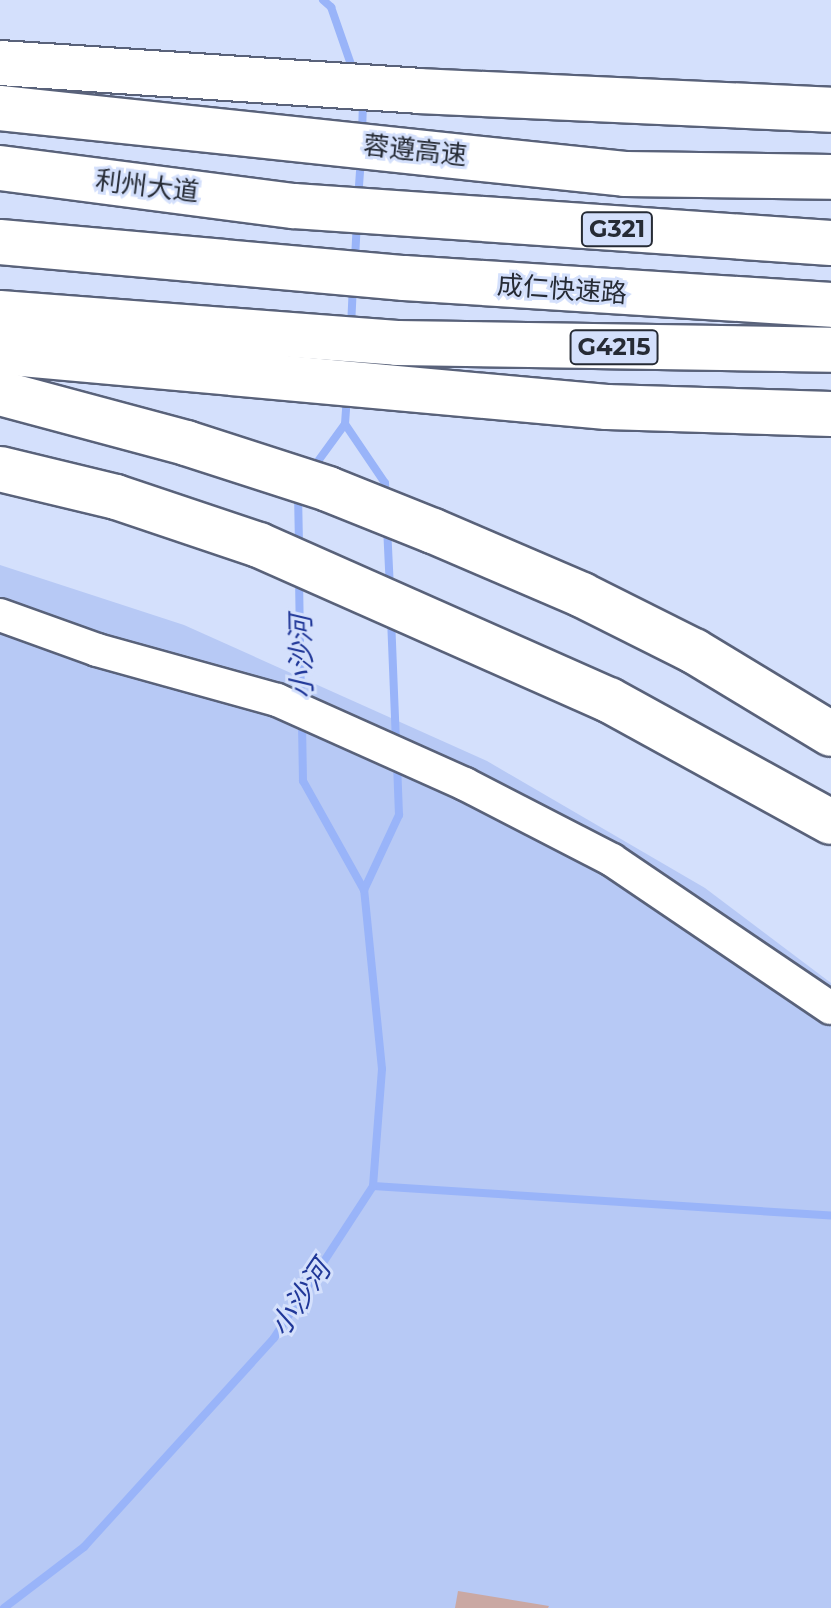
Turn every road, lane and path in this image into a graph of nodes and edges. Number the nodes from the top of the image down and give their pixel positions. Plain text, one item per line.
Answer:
1 (0, 63) edge
2 (0, 108) edge
3 (831, 110) edge
4 (0, 168) edge
5 (831, 177) edge
6 (0, 242) edge
7 (831, 243) edge
8 (831, 305) edge
9 (0, 313) edge
10 (831, 350) edge
11 (0, 352) edge
12 (0, 393) edge
13 (831, 414) edge
14 (0, 469) edge
15 (0, 615) edge
16 (831, 734) edge
17 (831, 822) edge
18 (831, 1008) edge

1 - 3 highway
2 - 5 highway, 蓉遵高速
4 - 7 highway, 利州大道 / G321
6 - 8 highway, 成仁快速路
9 - 10 highway, G4215
11 - 13 highway
12 - 16 highway
14 - 17 highway
15 - 18 street

